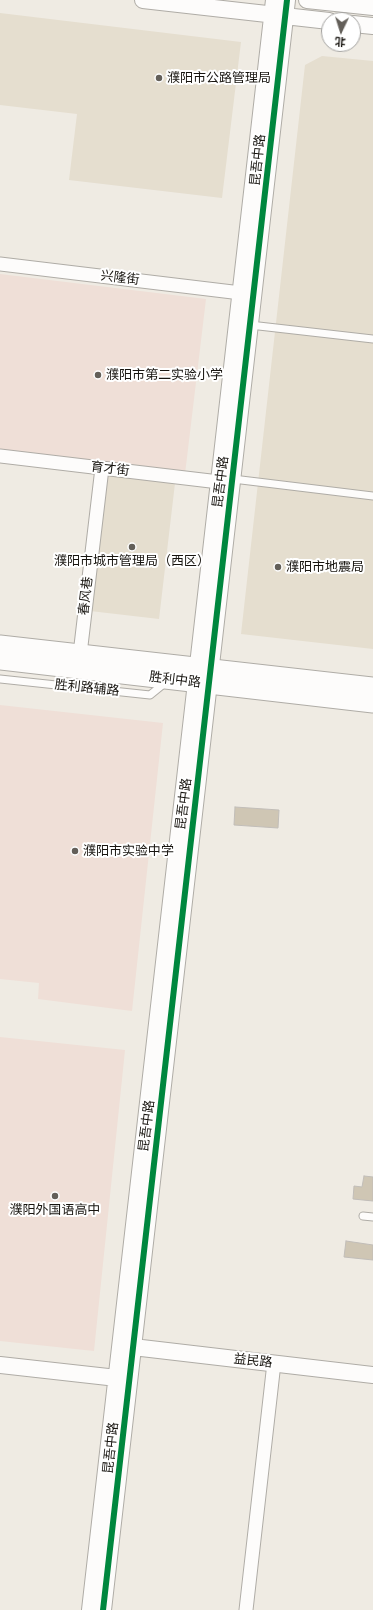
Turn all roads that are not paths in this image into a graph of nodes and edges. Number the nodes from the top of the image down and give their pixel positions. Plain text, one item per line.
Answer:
1 (143, 0) edge
2 (287, 0) edge
3 (307, 0) edge
4 (373, 7) edge
5 (277, 10) edge
6 (321, 19) edge
7 (361, 25) edge
8 (373, 26) edge
9 (0, 264) edge
10 (241, 293) junction
11 (250, 325) junction
12 (373, 339) edge
13 (0, 456) edge
14 (102, 468) junction
15 (226, 480) junction
16 (373, 496) edge
17 (0, 644) edge
18 (80, 654) junction
19 (0, 660) edge
20 (204, 676) junction
21 (0, 679) edge
22 (169, 679) junction
23 (373, 687) edge
24 (373, 703) edge
25 (363, 1216) dead end
26 (373, 1217) edge
27 (133, 1347) junction
28 (274, 1363) junction
29 (0, 1364) edge
30 (373, 1375) edge
31 (117, 1378) junction
32 (90, 1610) edge
33 (103, 1610) edge
34 (246, 1610) edge

1 - 5 street
2 - 5 street, 昆吾中路
3 - 4 street
5 - 6 street
5 - 10 street, 昆吾中路
5 - 11 street, 昆吾中路
7 - 8 street
9 - 10 street, 兴隆街
10 - 15 street, 昆吾中路
11 - 12 lane
11 - 15 street, 昆吾中路
13 - 14 street, 育才街
14 - 15 street, 育才街
14 - 18 street, 春风巷
15 - 16 lane
15 - 20 street, 昆吾中路
17 - 18 main road, 胜利中路
18 - 20 main road, 胜利中路
19 - 22 main road, 胜利中路
20 - 22 main road, 胜利中路
20 - 23 main road, 胜利中路
20 - 24 main road, 胜利中路
20 - 27 street, 昆吾中路
20 - 31 street, 昆吾中路
21 - 22 lane, 胜利路辅路
25 - 26 lane
27 - 28 street, 益民路
27 - 33 street, 昆吾中路
28 - 30 street, 益民路
28 - 34 street
29 - 31 street
31 - 32 street, 昆吾中路

